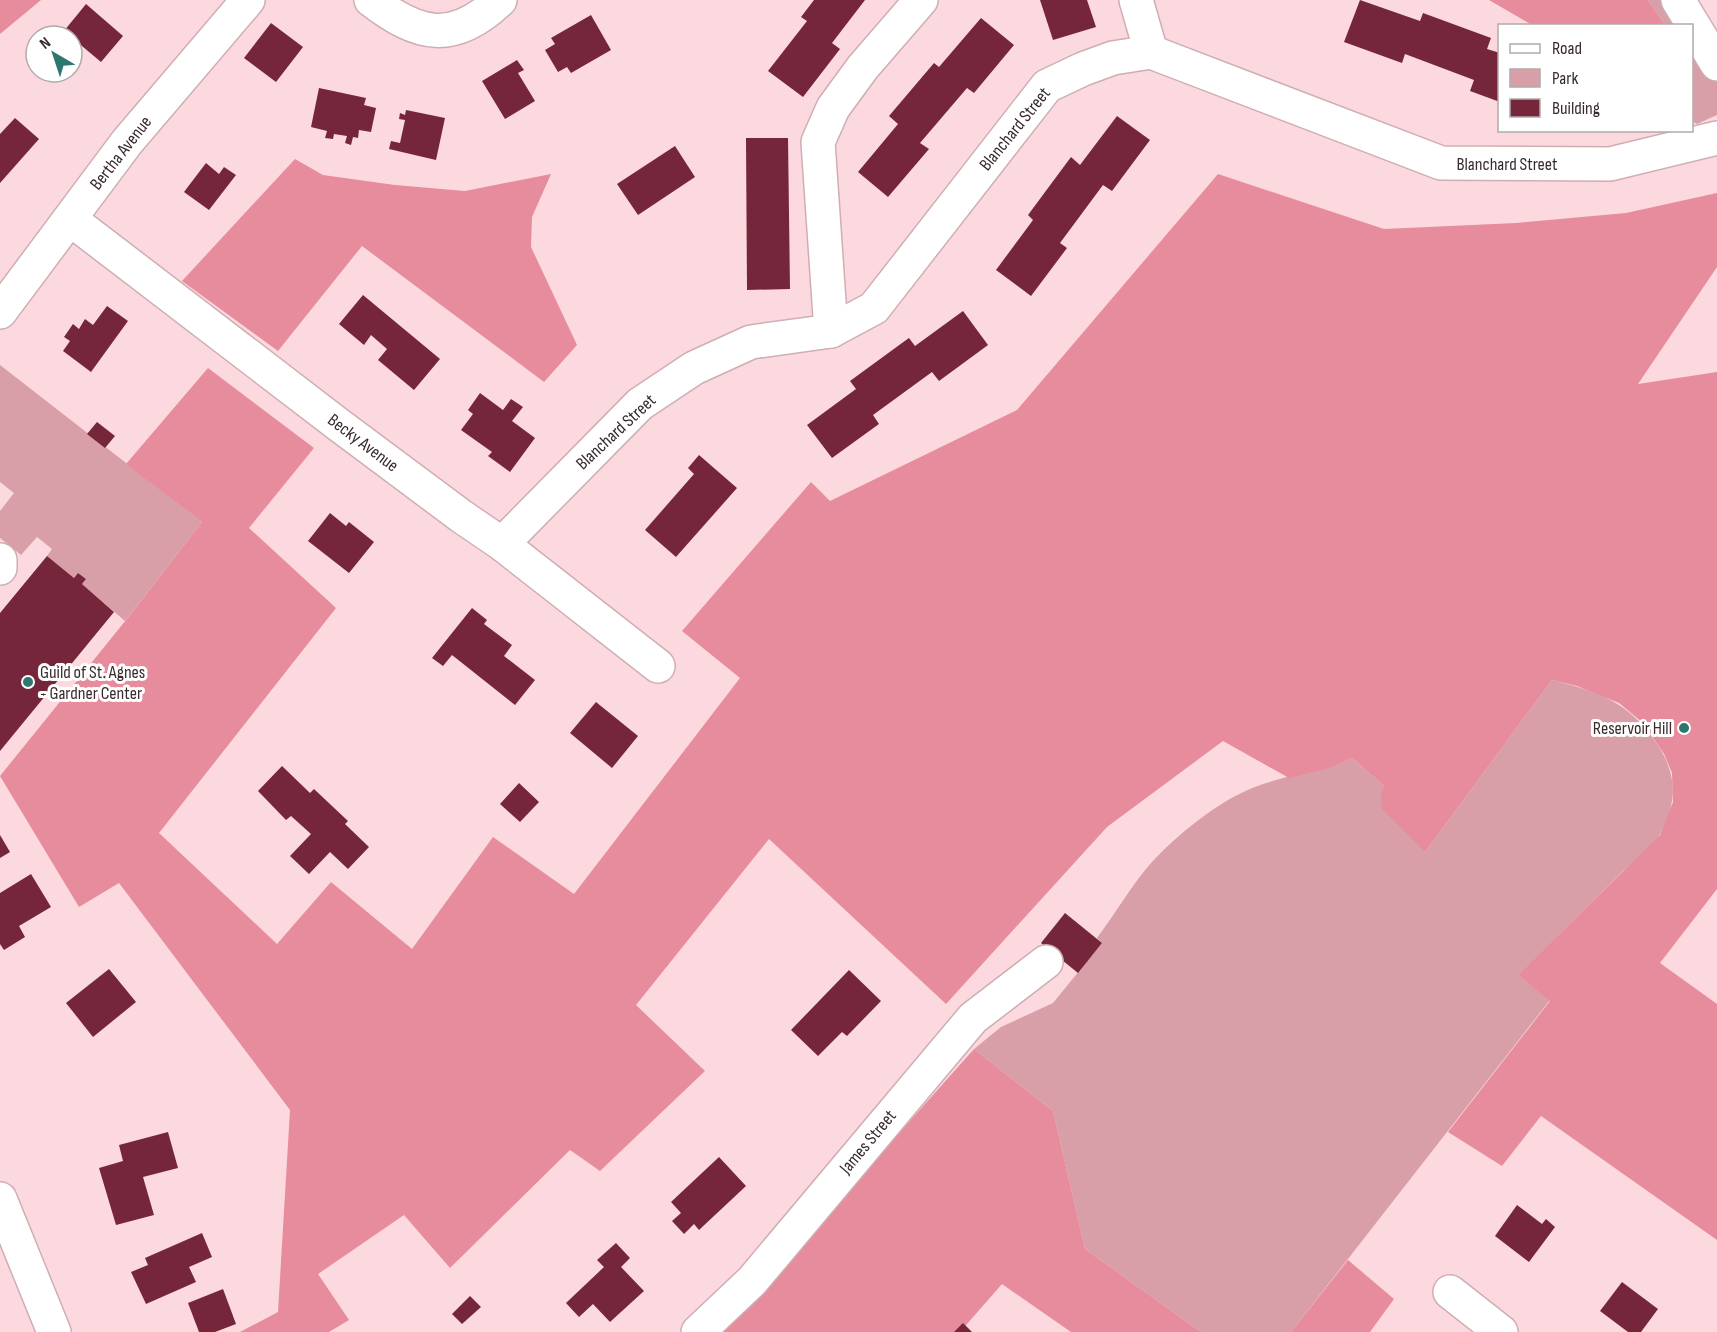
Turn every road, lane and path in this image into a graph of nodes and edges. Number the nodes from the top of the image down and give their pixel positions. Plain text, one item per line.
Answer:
1 (248, 0) edge
2 (371, 0) edge
3 (500, 0) edge
4 (921, 0) edge
5 (1136, 0) edge
6 (1678, 0) edge
7 (1693, 24) edge
8 (1693, 25) edge
9 (1151, 52) junction
10 (1717, 64) edge
11 (1717, 138) edge
12 (70, 219) junction
13 (0, 312) edge
14 (831, 331) junction
15 (502, 544) junction
16 (0, 560) edge
17 (0, 568) edge
18 (658, 666) dead end
19 (1046, 962) dead end
20 (0, 1198) edge
21 (1450, 1292) dead end
22 (54, 1332) edge
23 (698, 1332) edge
24 (1501, 1332) edge

1 - 12 street, Bertha Avenue
2 - 3 street
4 - 14 street
5 - 9 street
6 - 7 street
8 - 10 street
9 - 11 street, Blanchard Street
9 - 14 street, Blanchard Street
12 - 13 street, Bertha Avenue
12 - 15 street, Becky Avenue
14 - 15 street, Blanchard Street
15 - 18 street, Becky Avenue
16 - 17 street
19 - 23 street, James Street
20 - 22 street
21 - 24 street

